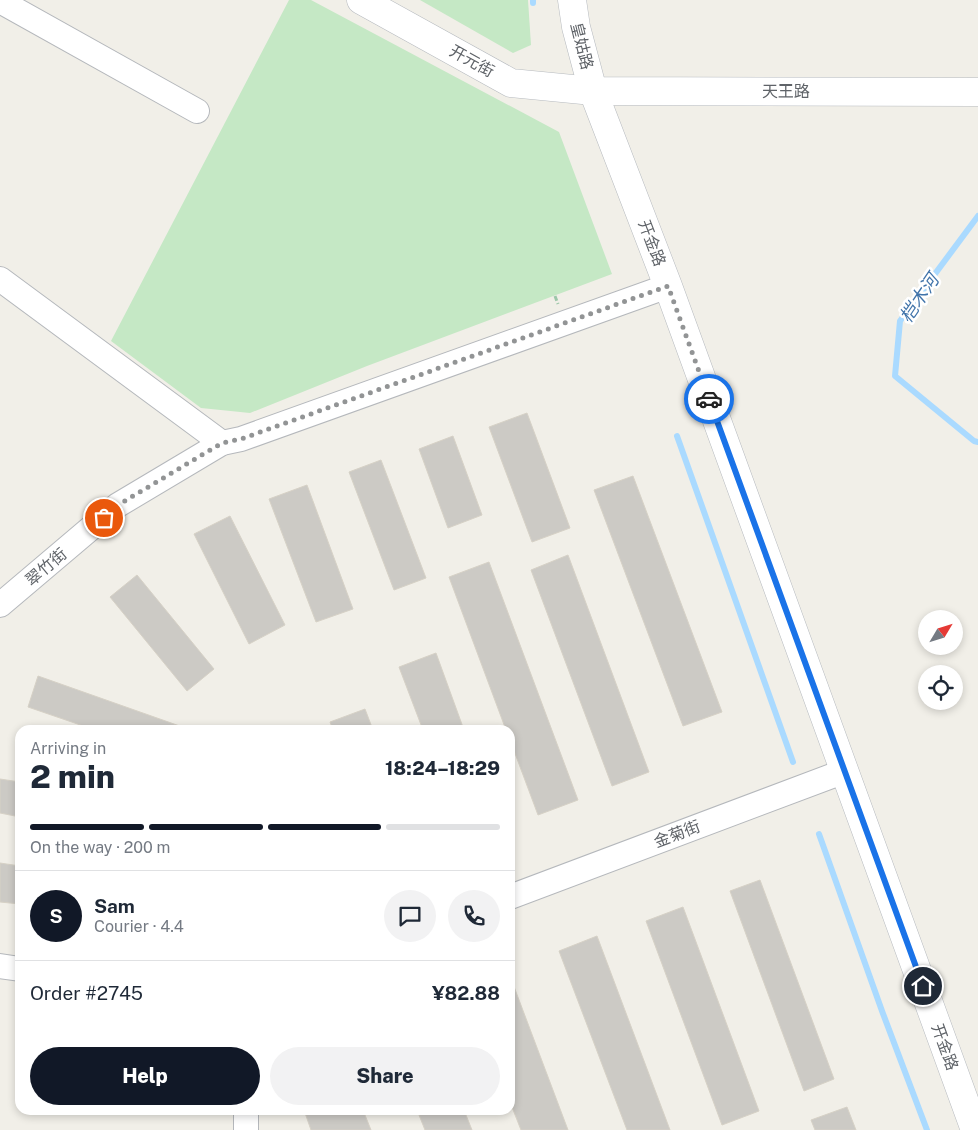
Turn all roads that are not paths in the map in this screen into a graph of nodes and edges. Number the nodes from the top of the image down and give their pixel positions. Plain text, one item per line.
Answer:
1 (360, 0) edge
2 (572, 0) edge
3 (0, 1) edge
4 (593, 91) junction
5 (978, 92) edge
6 (197, 111) dead end
7 (0, 279) edge
8 (668, 286) junction
9 (222, 443) junction
10 (0, 605) edge
11 (845, 770) junction
12 (515, 895) edge
13 (0, 966) edge
14 (15, 968) edge
15 (246, 1115) edge
16 (246, 1130) edge
17 (975, 1130) edge

1 - 4 street, 开元街
2 - 4 street, 皇姑路
3 - 6 street
4 - 5 street, 天王路
4 - 8 street, 开金路
7 - 9 street
8 - 9 street, 翠竹街
8 - 11 street, 开金路
9 - 10 street, 翠竹街
11 - 12 street, 金菊街
11 - 17 street, 开金路
13 - 14 street
15 - 16 street

